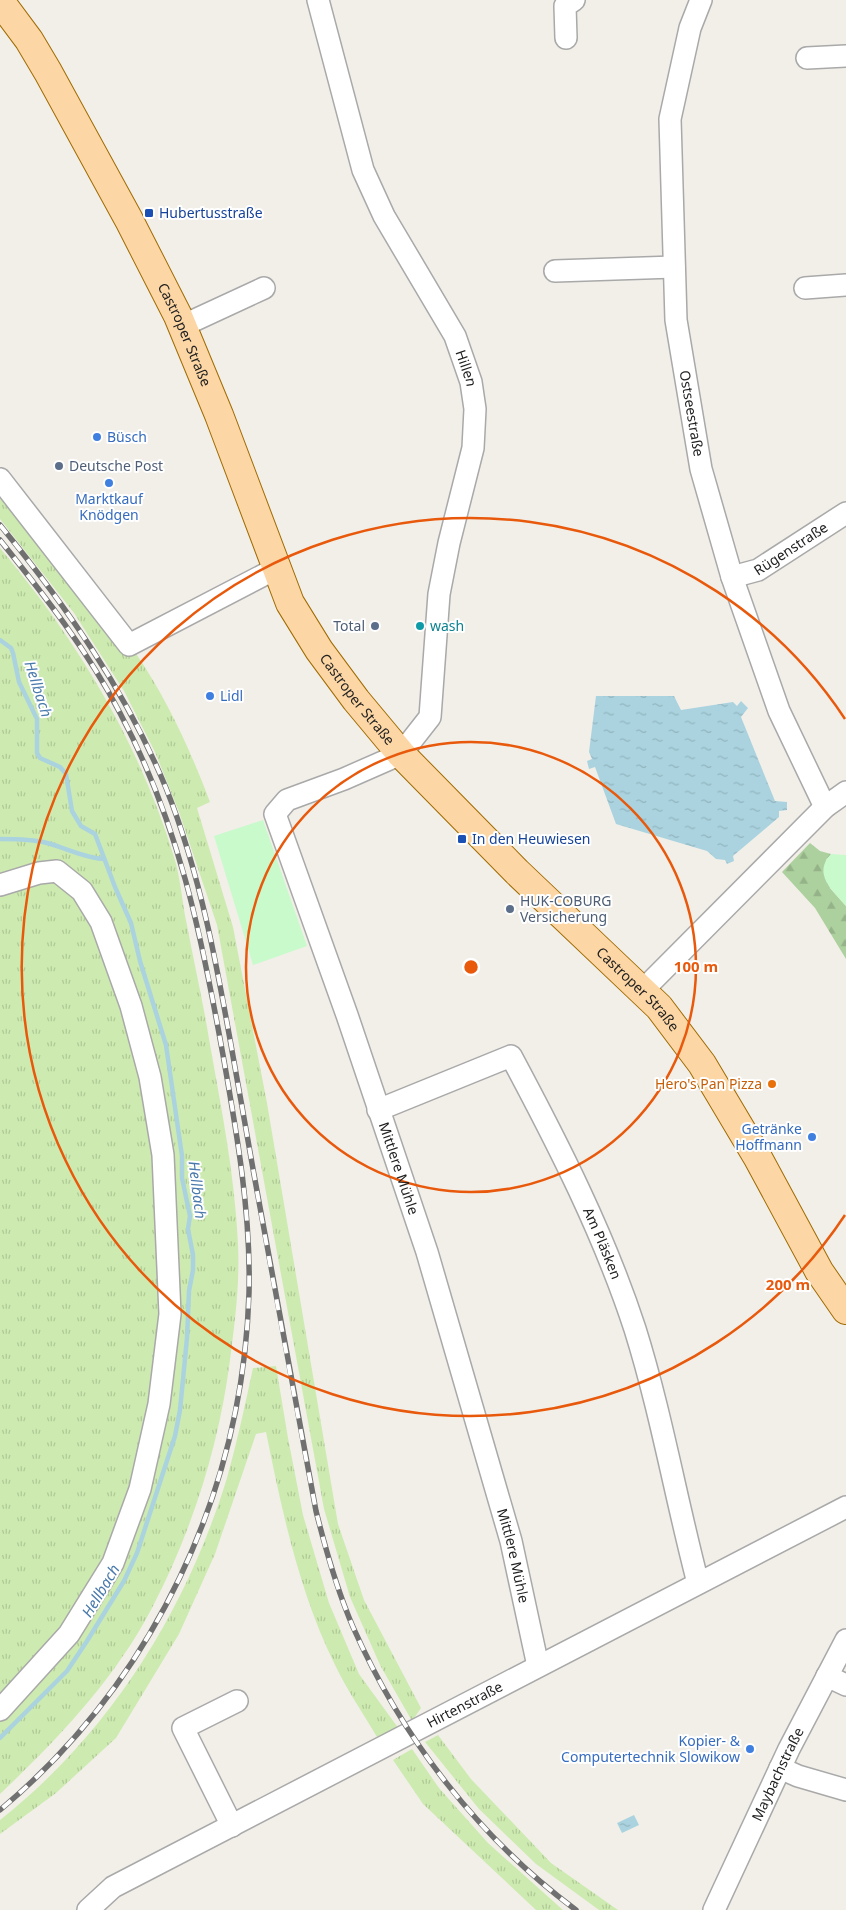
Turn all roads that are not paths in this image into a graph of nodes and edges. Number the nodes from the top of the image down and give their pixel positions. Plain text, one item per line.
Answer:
1 (318, 0) edge
2 (574, 0) edge
3 (701, 0) edge
4 (0, 1) edge
5 (566, 38) dead end
6 (846, 56) edge
7 (807, 58) dead end
8 (674, 267) junction
9 (555, 271) dead end
10 (846, 285) edge
11 (264, 288) dead end
12 (805, 288) dead end
13 (182, 326) junction
14 (0, 479) edge
15 (846, 513) edge
16 (277, 568) junction
17 (732, 577) junction
18 (401, 754) junction
19 (846, 792) edge
20 (825, 807) junction
21 (0, 885) edge
22 (642, 991) junction
23 (378, 1110) junction
24 (846, 1310) edge
25 (846, 1507) edge
26 (698, 1583) junction
27 (846, 1640) edge
28 (538, 1666) junction
29 (827, 1676) junction
30 (846, 1685) edge
31 (237, 1701) dead end
32 (0, 1710) edge
33 (780, 1768) junction
34 (846, 1790) edge
35 (232, 1826) junction
36 (88, 1910) edge
37 (714, 1910) edge

1 - 18 street, Hillen
2 - 5 street
3 - 8 street, Ostseestraße
4 - 13 main road, Castroper Straße
6 - 7 street
8 - 9 street
8 - 17 street, Ostseestraße
10 - 12 street
11 - 13 street
13 - 16 main road, Castroper Straße
14 - 16 street
15 - 17 street, Rügenstraße
16 - 18 main road, Castroper Straße
17 - 20 street, Ostseestraße
18 - 22 main road, Castroper Straße
18 - 23 street, Mittlere Mühle
19 - 20 street
20 - 22 street
21 - 32 street
22 - 24 main road, Castroper Straße
23 - 26 street, Am Pläsken
23 - 28 street, Mittlere Mühle
25 - 26 street, Hirtenstraße
26 - 28 street, Hirtenstraße
27 - 29 street, Maybachstraße
28 - 35 street, Hirtenstraße
29 - 30 street
29 - 33 street, Maybachstraße
31 - 35 street
33 - 34 street
33 - 37 street, Maybachstraße
35 - 36 street, Hirtenstraße

